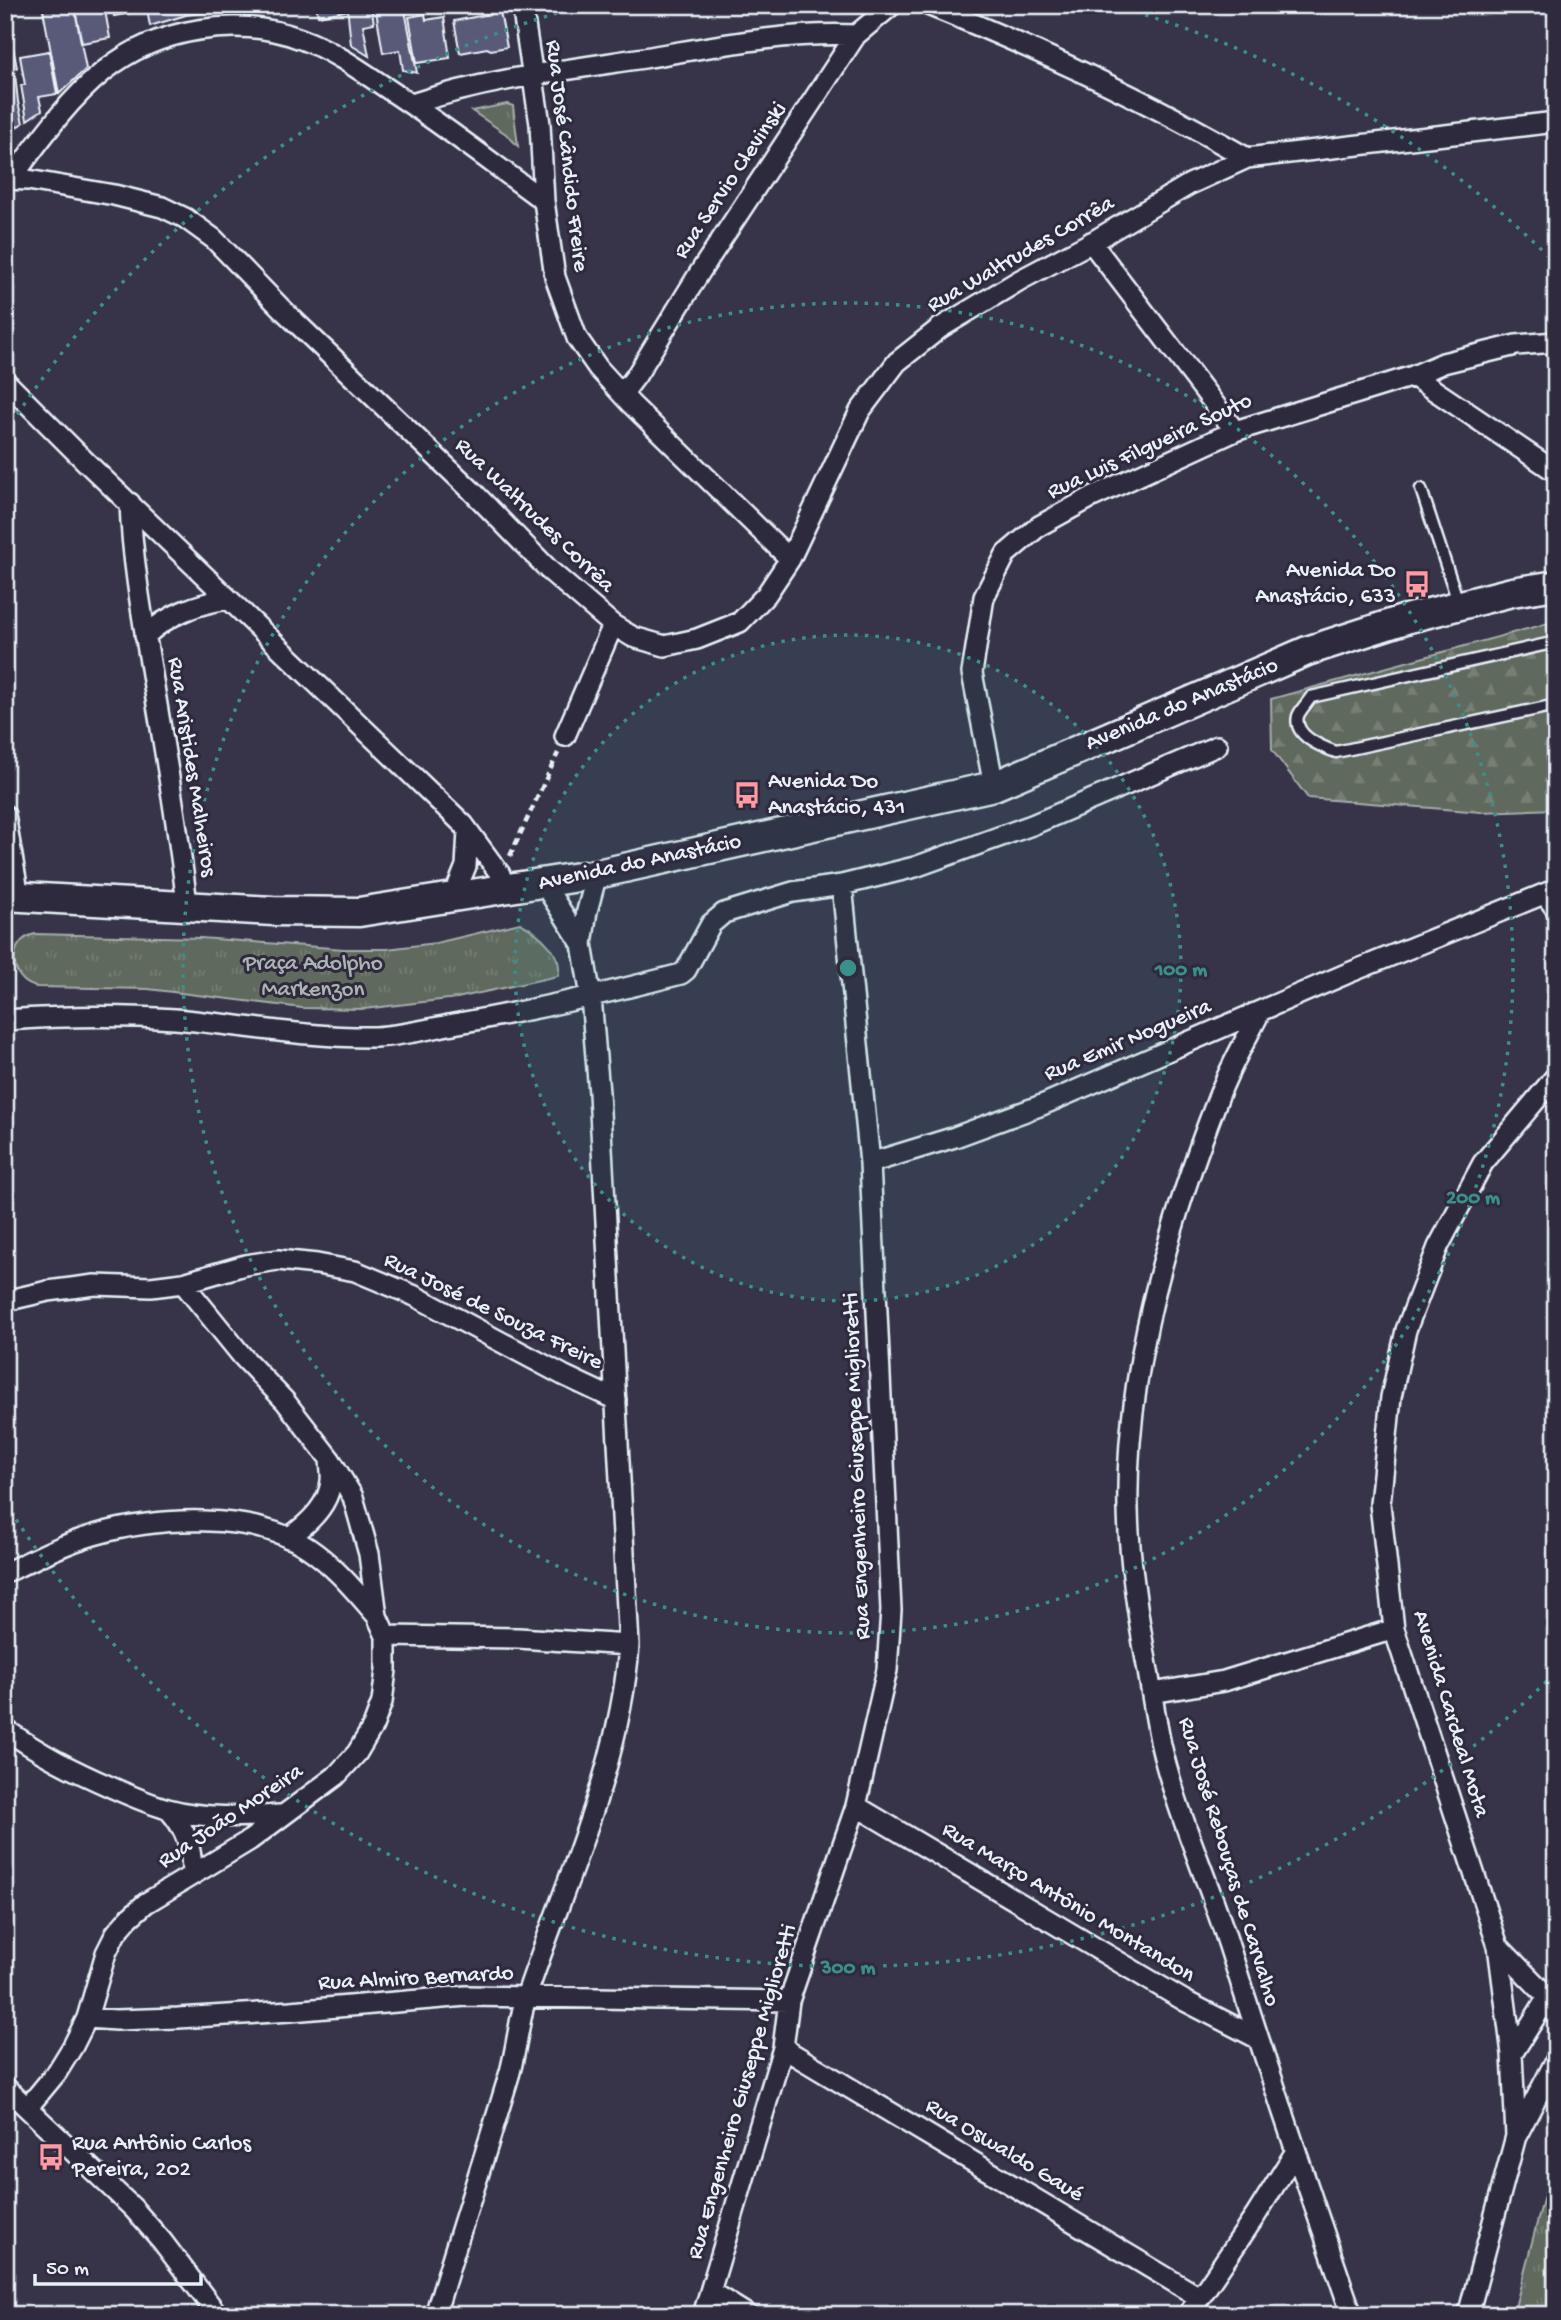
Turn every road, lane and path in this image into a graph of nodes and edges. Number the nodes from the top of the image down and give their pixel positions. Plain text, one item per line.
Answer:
1 (522, 5) edge
2 (892, 5) edge
3 (929, 5) edge
4 (856, 35) junction
5 (531, 76) junction
6 (412, 104) junction
7 (1556, 122) edge
8 (1247, 158) junction
9 (8, 179) edge
10 (544, 201) junction
11 (1091, 242) junction
12 (1556, 342) edge
13 (1413, 376) junction
14 (5, 381) edge
15 (622, 393) junction
16 (1236, 430) junction
17 (1556, 472) edge
18 (1421, 489) dead end
19 (130, 503) junction
20 (790, 559) junction
21 (1556, 585) edge
22 (228, 599) junction
23 (1459, 605) junction
24 (613, 625) junction
25 (145, 636) junction
26 (1556, 642) edge
27 (1556, 705) edge
28 (565, 736) joint
29 (1217, 747) dead end
30 (994, 786) junction
31 (5, 815) edge
32 (468, 831) junction
33 (597, 874) junction
34 (502, 882) junction
35 (544, 884) junction
36 (842, 885) junction
37 (1548, 891) edge
38 (453, 898) junction
39 (10, 899) edge
40 (187, 905) junction
41 (1556, 913) edge
42 (582, 944) junction
43 (591, 997) junction
44 (1260, 1012) junction
45 (5, 1020) edge
46 (1556, 1076) edge
47 (870, 1163) junction
48 (183, 1283) junction
49 (5, 1301) edge
50 (616, 1400) junction
51 (330, 1458) junction
52 (288, 1538) junction
53 (5, 1573) edge
54 (377, 1616) junction
55 (1394, 1629) junction
56 (386, 1636) junction
57 (629, 1645) junction
58 (1152, 1693) junction
59 (5, 1729) edge
60 (856, 1807) junction
61 (169, 1810) junction
62 (280, 1815) junction
63 (192, 1873) junction
64 (1498, 1945) junction
65 (526, 1997) junction
66 (789, 2001) junction
67 (1553, 2002) edge
68 (87, 2018) junction
69 (1257, 2038) junction
70 (783, 2048) junction
71 (1512, 2054) junction
72 (1556, 2060) edge
73 (5, 2087) edge
74 (27, 2107) junction
75 (1516, 2136) junction
76 (1296, 2151) junction
77 (711, 2292) junction
78 (1199, 2297) junction
79 (218, 2315) edge
80 (435, 2315) edge
81 (703, 2315) edge
82 (748, 2315) edge
83 (1188, 2315) edge
84 (1352, 2315) edge
85 (1468, 2315) edge

1 - 5 street, Rua José Cândido Freire
2 - 4 street, Rua Servio Clevinski
3 - 8 street
4 - 5 street
4 - 15 street, Rua Servio Clevinski
5 - 6 street
5 - 10 street, Rua José Cândido Freire
6 - 9 street
6 - 10 street
7 - 8 street
8 - 11 street, Rua Waltrudes Corrêa
9 - 24 street, Rua Waltrudes Corrêa
10 - 15 street, Rua José Cândido Freire
11 - 16 street
11 - 20 street, Rua Waltrudes Corrêa
12 - 13 street, Rua Luis Filgueira Souto
13 - 16 street, Rua Luis Filgueira Souto
13 - 17 street
14 - 19 street
15 - 20 street, Rua José Cândido Freire
16 - 30 street, Rua Luis Filgueira Souto
18 - 23 lane
19 - 22 street
19 - 25 street, Rua Aristides Malheiros
20 - 24 street, Rua Waltrudes Corrêa
21 - 23 main road, Avenida do Anastácio
22 - 25 street, Rua Aristides Malheiros
22 - 32 street
23 - 30 main road, Avenida do Anastácio
24 - 28 street
25 - 40 street, Rua Aristides Malheiros
26 - 27 lane
28 - 34 path
29 - 36 street
30 - 33 main road, Avenida do Anastácio
31 - 39 street
32 - 34 street
32 - 38 street
33 - 35 main road, Avenida do Anastácio
33 - 42 street
34 - 35 main road, Avenida do Anastácio
34 - 38 main road, Avenida do Anastácio
35 - 42 street
36 - 43 street
36 - 47 street, Rua Engenheiro Giuseppe Miglioretti
37 - 41 street
37 - 44 street, Rua Emir Nogueira
38 - 40 main road, Avenida do Anastácio
39 - 40 main road, Avenida do Anastácio
42 - 43 street
43 - 45 street
43 - 50 street
44 - 47 street, Rua Emir Nogueira
44 - 58 street, Rua José Rebouças de Carvalho
46 - 55 street, Avenida Cardeal Mota
47 - 60 street, Rua Engenheiro Giuseppe Miglioretti
48 - 49 street
48 - 50 street, Rua José de Souza Freire
48 - 51 street, Rua João Moreira
50 - 57 street
51 - 52 street
51 - 54 street, Rua João Moreira
52 - 53 street
52 - 54 street
54 - 56 street, Rua João Moreira
55 - 58 street
55 - 64 street, Avenida Cardeal Mota
56 - 57 street
56 - 62 street, Rua João Moreira
57 - 65 street
58 - 69 street, Rua José Rebouças de Carvalho
59 - 61 street
60 - 66 street, Rua Engenheiro Giuseppe Miglioretti
60 - 69 street, Rua Março Antônio Montandon
61 - 62 street
61 - 63 street
62 - 63 street, Rua João Moreira
63 - 68 street, Rua João Moreira
64 - 67 street, Avenida Cardeal Mota
64 - 71 street, Avenida Cardeal Mota
65 - 66 street, Rua Almiro Bernardo
65 - 68 street, Rua Almiro Bernardo
65 - 80 street
66 - 70 street, Rua Engenheiro Giuseppe Miglioretti
67 - 71 street
68 - 74 street, Rua João Moreira
69 - 76 street, Rua José Rebouças de Carvalho
70 - 77 street, Rua Engenheiro Giuseppe Miglioretti
70 - 78 street, Rua Oswaldo Gaué
71 - 75 street, Avenida Cardeal Mota
72 - 75 street
73 - 74 street
74 - 79 street
75 - 85 street, Avenida Cardeal Mota
76 - 78 street
76 - 84 street, Rua José Rebouças de Carvalho
77 - 81 street, Rua Engenheiro Giuseppe Miglioretti
77 - 82 street
78 - 83 street

